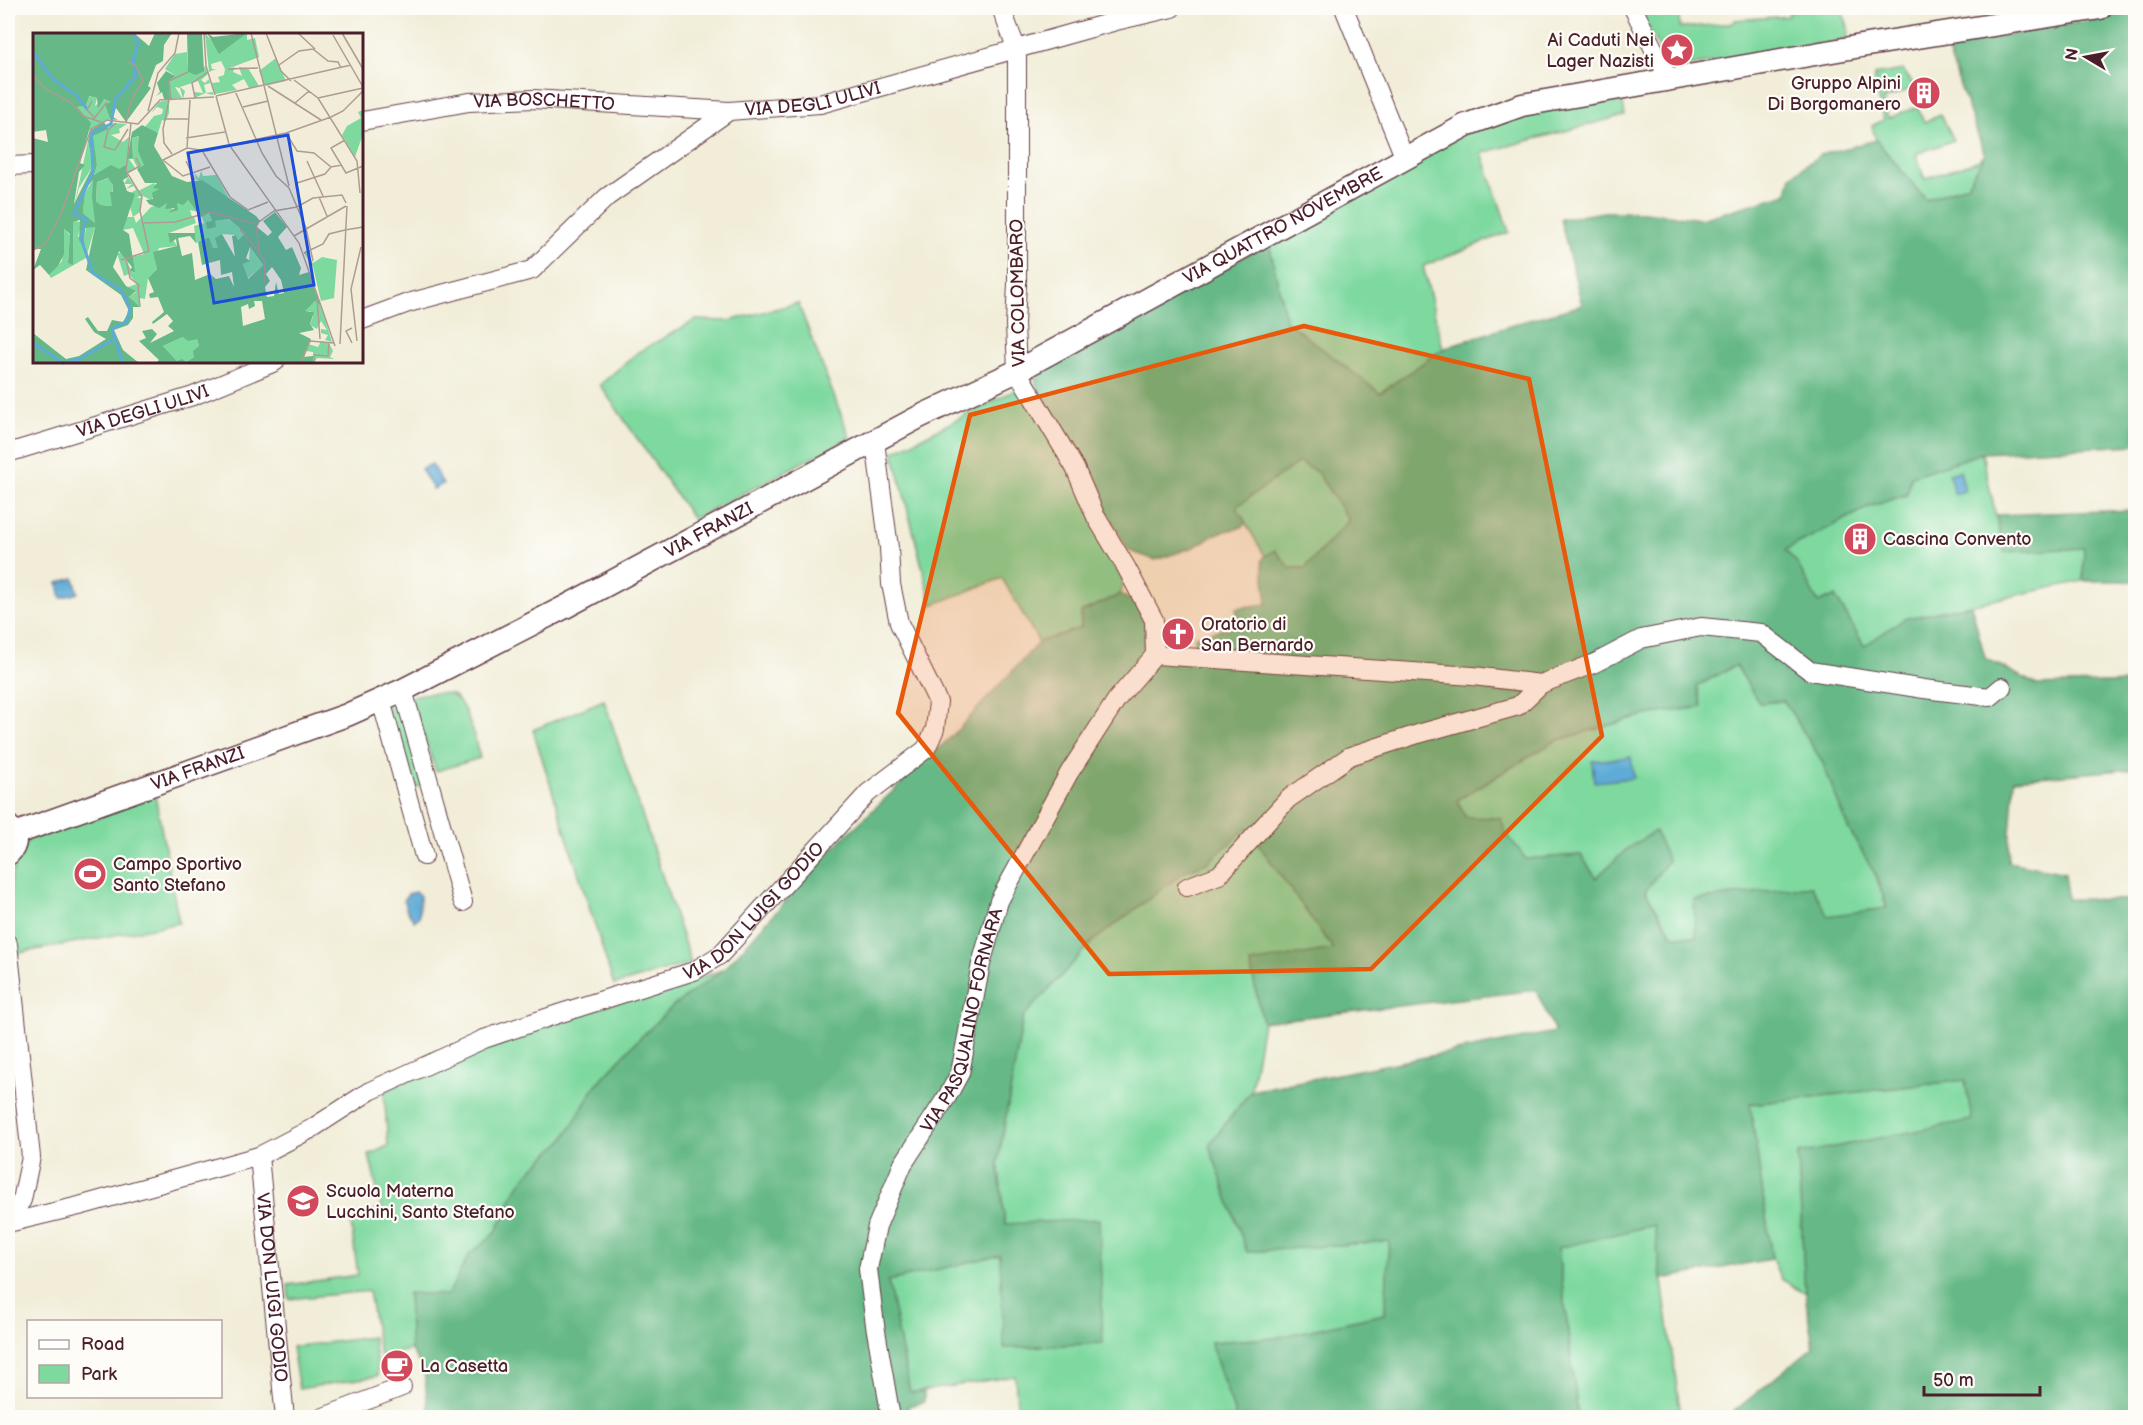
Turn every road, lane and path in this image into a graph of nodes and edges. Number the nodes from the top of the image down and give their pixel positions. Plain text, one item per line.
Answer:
1 (1001, 8) edge
2 (1172, 8) edge
3 (1344, 8) edge
4 (1633, 8) edge
5 (2100, 8) edge
6 (1017, 50) junction
7 (1669, 79) junction
8 (729, 111) junction
9 (363, 121) edge
10 (1405, 159) junction
11 (33, 165) edge
12 (8, 166) edge
13 (363, 320) edge
14 (273, 363) edge
15 (1017, 371) junction
16 (875, 442) junction
17 (8, 453) edge
18 (1155, 655) junction
19 (1541, 684) junction
20 (2002, 687) dead end
21 (403, 690) junction
22 (381, 700) junction
23 (10, 838) edge
24 (424, 856) dead end
25 (1187, 887) dead end
26 (463, 902) dead end
27 (8, 944) edge
28 (259, 1156) junction
29 (8, 1221) edge
30 (402, 1388) dead end
31 (285, 1418) edge
32 (321, 1418) edge
33 (891, 1418) edge

1 - 6 street, VIA COLOMBARO
2 - 6 street, VIA DEGLI ULIVI
3 - 10 street
4 - 7 street
5 - 7 main road, VIA QUATTRO NOVEMBRE
6 - 8 street, VIA DEGLI ULIVI
6 - 15 street, VIA COLOMBARO
7 - 10 main road, VIA QUATTRO NOVEMBRE
8 - 9 street, VIA BOSCHETTO
8 - 13 street, VIA DEGLI ULIVI
10 - 15 main road, VIA QUATTRO NOVEMBRE
11 - 12 street
14 - 17 street, VIA DEGLI ULIVI
15 - 16 main road, VIA FRANZI
15 - 18 street, VIA COLOMBARO
16 - 21 main road, VIA FRANZI
16 - 28 street, VIA DON LUIGI GODIO
18 - 19 street
18 - 33 street, VIA PASQUALINO FORNARA
19 - 20 street
19 - 25 street
21 - 22 main road, VIA FRANZI
21 - 26 street
22 - 23 main road, VIA FRANZI
22 - 24 street
27 - 29 street
28 - 29 street, VIA DON LUIGI GODIO
28 - 31 street, VIA DON LUIGI GODIO
30 - 32 street

